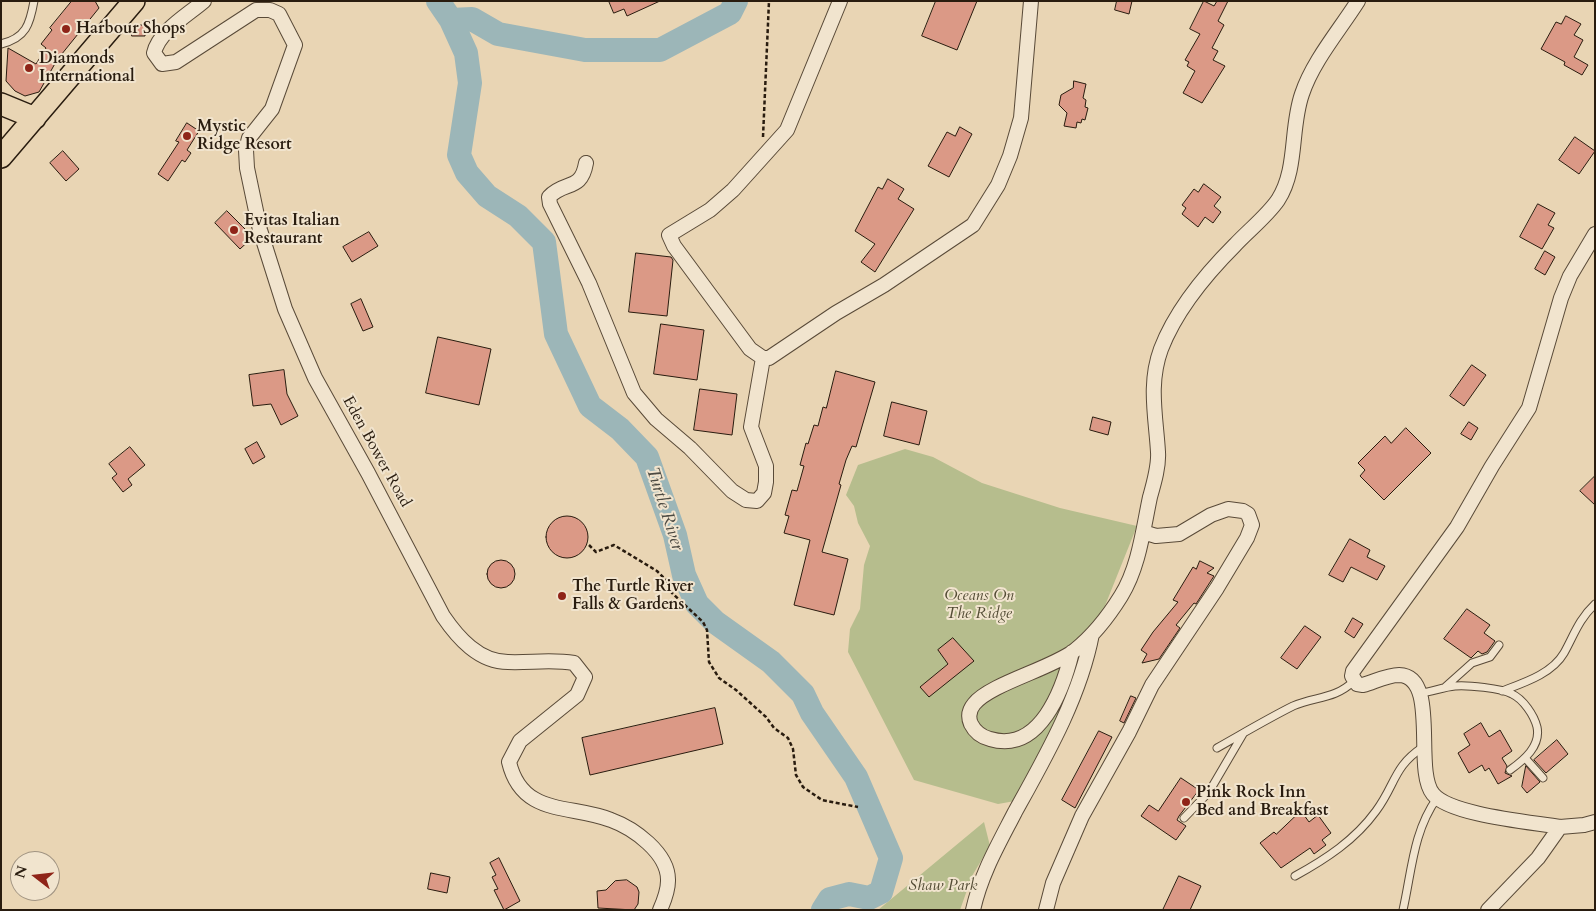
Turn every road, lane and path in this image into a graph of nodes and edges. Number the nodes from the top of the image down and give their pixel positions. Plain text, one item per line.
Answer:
1 (34, 1) edge
2 (134, 1) edge
3 (204, 1) edge
4 (769, 1) edge
5 (840, 1) edge
6 (1031, 1) edge
7 (1358, 1) edge
8 (1, 44) edge
9 (1, 104) edge
10 (35, 118) junction
11 (1, 157) edge
12 (762, 159) junction
13 (586, 163) dead end
14 (1595, 234) edge
15 (763, 358) junction
16 (1143, 532) junction
17 (588, 545) dead end
18 (1595, 604) edge
19 (1092, 634) junction
20 (1499, 645) dead end
21 (1072, 652) junction
22 (1354, 681) junction
23 (1444, 688) junction
24 (1502, 692) junction
25 (1421, 693) junction
26 (1243, 734) junction
27 (1423, 747) junction
28 (1217, 748) dead end
29 (1526, 759) junction
30 (1510, 770) dead end
31 (1543, 778) dead end
32 (1436, 798) junction
33 (858, 807) dead end
34 (1184, 818) dead end
35 (1595, 822) edge
36 (1560, 828) junction
37 (1295, 876) dead end
38 (660, 910) edge
39 (973, 910) edge
40 (1046, 910) edge
41 (1403, 910) edge
42 (1488, 910) edge

1 - 8 lane
2 - 10 main road
3 - 38 street, Eden Bower Road
4 - 12 path
5 - 12 street
6 - 15 street
7 - 16 street
9 - 10 main road
10 - 11 main road
12 - 15 street
13 - 15 street
14 - 22 street
16 - 19 street
16 - 40 street
17 - 33 path
18 - 24 lane
19 - 21 street
19 - 39 street
20 - 23 lane
21 - 21 street
22 - 25 street
22 - 26 lane
23 - 24 lane
23 - 25 lane
24 - 29 lane
25 - 27 street
26 - 28 lane
26 - 34 lane
27 - 32 street
27 - 37 lane
29 - 30 lane
29 - 31 lane
32 - 36 street
32 - 41 lane
35 - 36 street
36 - 42 street

